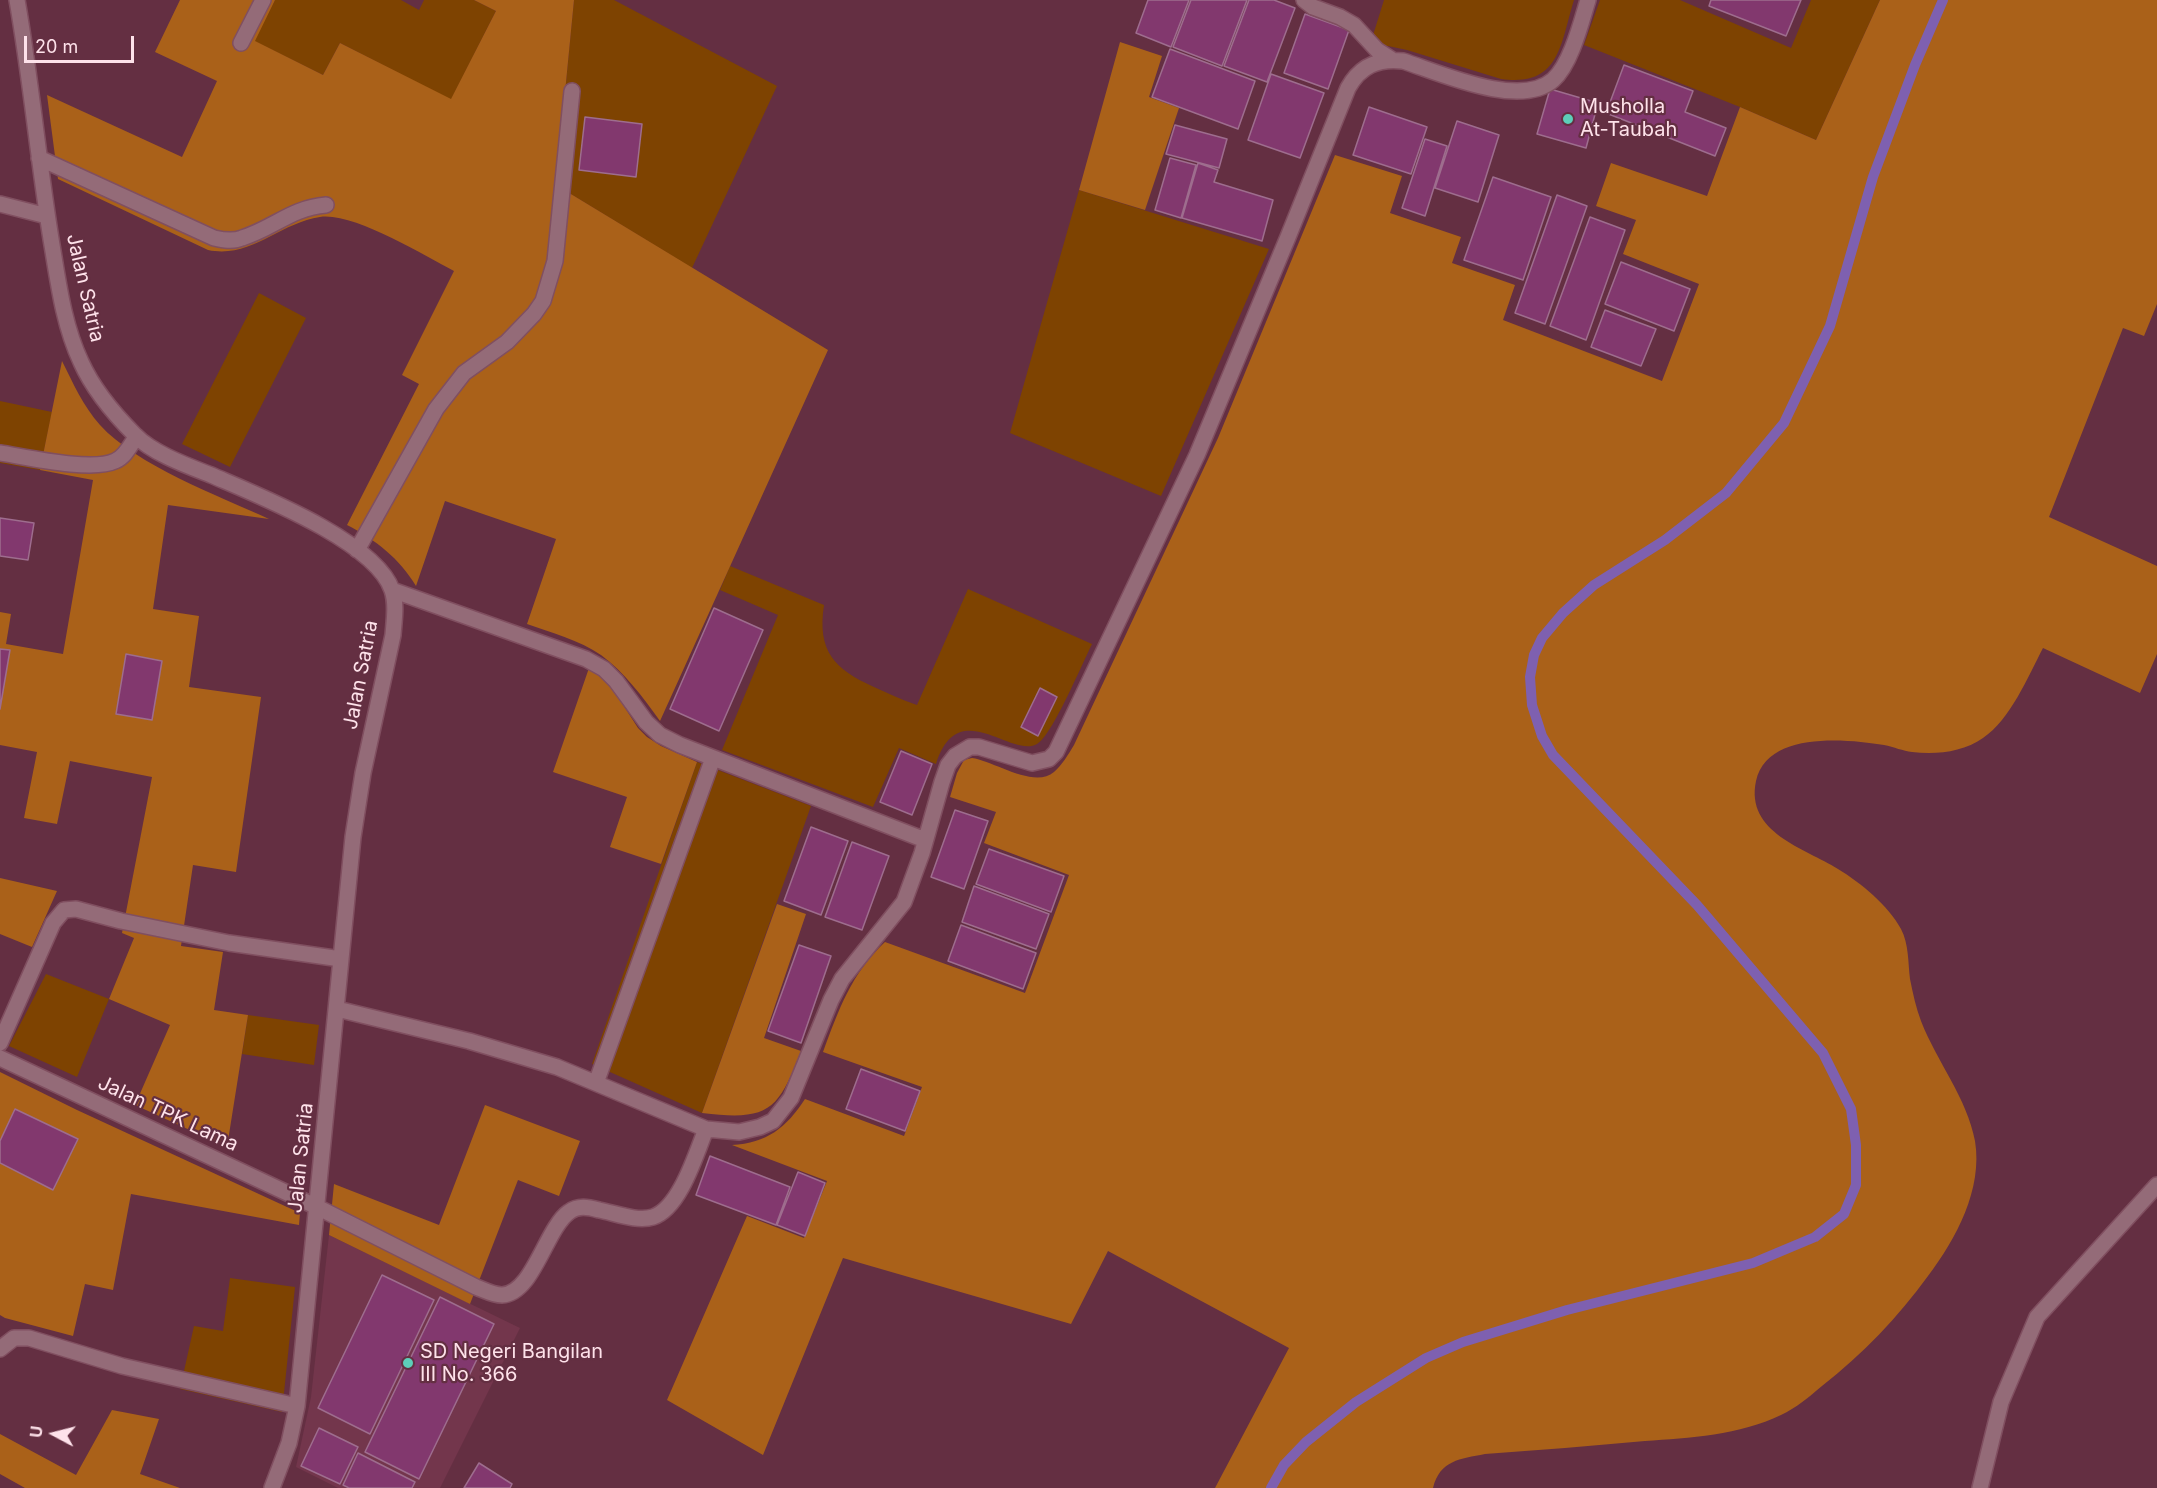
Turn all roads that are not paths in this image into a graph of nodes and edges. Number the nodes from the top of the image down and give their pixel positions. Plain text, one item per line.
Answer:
1 (17, 0) edge
2 (263, 0) edge
3 (1304, 0) edge
4 (1588, 0) edge
5 (241, 43) dead end
6 (1391, 59) junction
7 (572, 91) dead end
8 (39, 158) junction
9 (0, 204) edge
10 (326, 205) dead end
11 (47, 216) junction
12 (136, 437) junction
13 (0, 453) edge
14 (357, 550) junction
15 (392, 590) junction
16 (713, 758) junction
17 (926, 840) junction
18 (341, 959) junction
19 (337, 1009) junction
20 (0, 1043) edge
21 (0, 1059) edge
22 (596, 1083) junction
23 (706, 1129) junction
24 (2157, 1185) edge
25 (317, 1207) junction
26 (0, 1349) edge
27 (297, 1406) junction
28 (272, 1488) edge
29 (1980, 1488) edge

1 - 8 street, Jalan Satria
2 - 5 street
3 - 6 street
4 - 6 street
6 - 17 street
7 - 14 street
8 - 10 street
8 - 11 street, Jalan Satria
9 - 11 street
11 - 12 street, Jalan Satria
12 - 13 street
12 - 14 street, Jalan Satria
14 - 15 street, Jalan Satria
15 - 16 street
15 - 18 street, Jalan Satria
16 - 17 street
16 - 22 street
17 - 23 street
18 - 19 street, Jalan Satria
18 - 20 street
19 - 22 street
19 - 25 street, Jalan Satria
21 - 25 street, Jalan TPK Lama
22 - 23 street
23 - 25 street, Jalan TPK Lama
24 - 29 street
25 - 27 street, Jalan Satria
26 - 27 street
27 - 28 street, Jalan Satria

